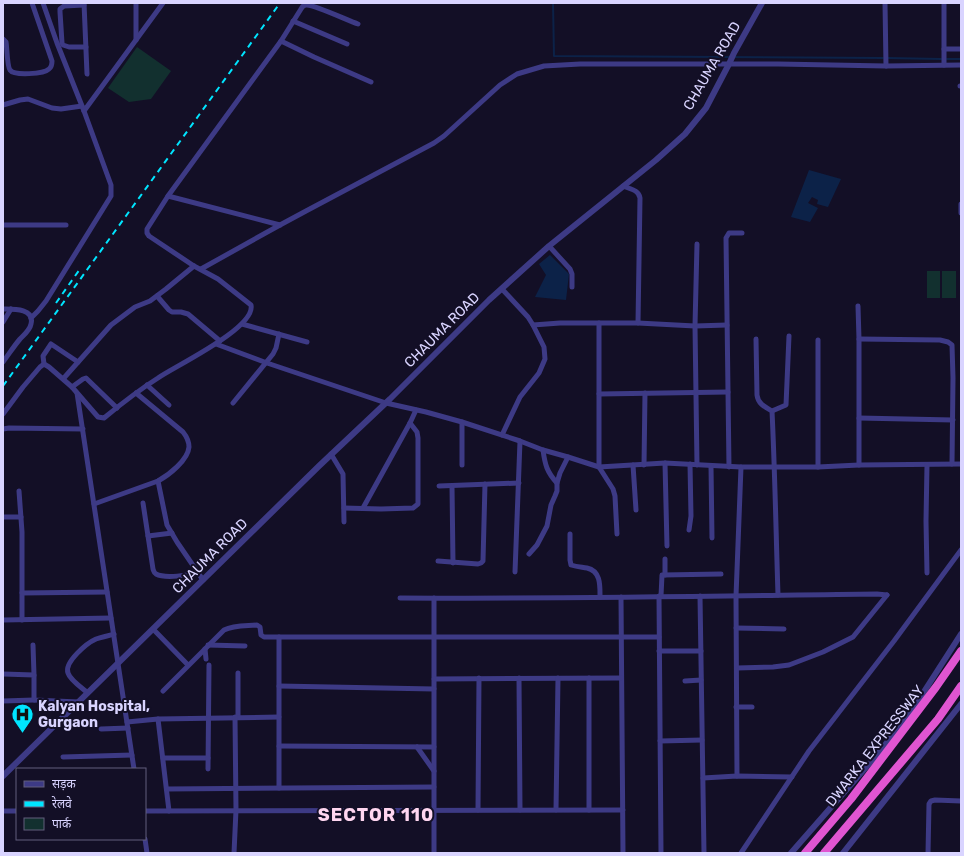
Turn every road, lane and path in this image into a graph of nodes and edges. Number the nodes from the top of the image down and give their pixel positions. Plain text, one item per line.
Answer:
1 (32, 3) edge
2 (43, 3) edge
3 (136, 3) edge
4 (163, 3) edge
5 (762, 3) edge
6 (885, 3) edge
7 (944, 3) edge
8 (84, 4) edge
9 (293, 21) junction
10 (358, 24) dead end
11 (3, 39) edge
12 (136, 40) junction
13 (281, 41) junction
14 (347, 44) dead end
15 (86, 48) junction
16 (944, 49) junction
17 (961, 49) edge
18 (730, 62) junction
19 (944, 65) junction
20 (961, 65) edge
21 (886, 66) junction
22 (87, 74) dead end
23 (371, 82) dead end
24 (3, 105) edge
25 (83, 109) junction
26 (623, 186) junction
27 (168, 196) junction
28 (961, 204) edge
29 (961, 213) edge
30 (280, 224) junction
31 (3, 225) edge
32 (66, 225) dead end
33 (742, 233) dead end
34 (697, 244) dead end
35 (549, 246) junction
36 (194, 266) junction
37 (200, 269) junction
38 (572, 287) dead end
39 (502, 289) junction
40 (157, 296) junction
41 (858, 306) dead end
42 (3, 308) edge
43 (11, 309) junction
44 (31, 318) junction
45 (3, 322) edge
46 (599, 323) junction
47 (638, 323) junction
48 (242, 324) junction
49 (533, 325) junction
50 (727, 325) junction
51 (695, 326) junction
52 (279, 334) junction
53 (789, 336) dead end
54 (756, 339) dead end
55 (859, 339) junction
56 (818, 340) dead end
57 (218, 342) junction
58 (307, 342) dead end
59 (3, 362) edge
60 (78, 362) junction
61 (267, 362) junction
62 (44, 364) junction
63 (63, 379) junction
64 (147, 385) junction
65 (72, 387) junction
66 (77, 392) junction
67 (696, 392) junction
68 (728, 392) junction
69 (136, 393) junction
70 (646, 393) junction
71 (599, 394) junction
72 (233, 403) dead end
73 (386, 403) junction
74 (169, 405) dead end
75 (116, 408) junction
76 (416, 410) junction
77 (772, 411) junction
78 (3, 414) edge
79 (859, 418) junction
80 (953, 420) junction
81 (462, 422) junction
82 (410, 423) junction
83 (3, 429) edge
84 (83, 429) junction
85 (502, 435) junction
86 (520, 441) junction
87 (543, 450) junction
88 (331, 454) junction
89 (568, 457) junction
90 (665, 463) junction
91 (690, 464) junction
92 (952, 464) junction
93 (961, 464) edge
94 (462, 465) dead end
95 (633, 465) junction
96 (644, 465) junction
97 (697, 465) junction
98 (858, 465) junction
99 (927, 465) junction
100 (711, 466) junction
101 (599, 467) junction
102 (729, 467) junction
103 (741, 467) junction
104 (774, 467) junction
105 (818, 467) junction
106 (158, 481) junction
107 (518, 483) junction
108 (557, 483) junction
109 (485, 484) junction
110 (439, 486) dead end
111 (452, 486) junction
112 (19, 491) dead end
113 (143, 503) dead end
114 (94, 504) junction
115 (344, 508) junction
116 (363, 508) junction
117 (636, 510) dead end
118 (3, 517) edge
119 (21, 517) junction
120 (344, 522) dead end
121 (689, 530) dead end
122 (172, 533) junction
123 (570, 534) dead end
124 (617, 534) dead end
125 (148, 536) junction
126 (712, 538) dead end
127 (667, 546) dead end
128 (961, 550) edge
129 (528, 554) dead end
130 (665, 559) dead end
131 (438, 561) dead end
132 (453, 563) junction
133 (515, 572) dead end
134 (198, 573) junction
135 (927, 573) dead end
136 (722, 574) dead end
137 (665, 575) junction
138 (203, 580) junction
139 (108, 592) junction
140 (22, 593) junction
141 (660, 596) junction
142 (700, 596) junction
143 (736, 596) junction
144 (778, 596) junction
145 (600, 597) junction
146 (621, 597) junction
147 (400, 598) dead end
148 (434, 598) junction
149 (111, 618) junction
150 (3, 620) edge
151 (22, 620) junction
152 (736, 628) junction
153 (153, 629) junction
154 (784, 629) dead end
155 (114, 634) junction
156 (961, 634) edge
157 (279, 637) junction
158 (434, 637) junction
159 (621, 637) junction
160 (659, 637) junction
161 (33, 645) dead end
162 (245, 646) dead end
163 (207, 647) junction
164 (659, 651) junction
165 (700, 651) junction
166 (961, 651) edge
167 (206, 659) dead end
168 (118, 663) junction
169 (188, 665) junction
170 (209, 665) dead end
171 (737, 668) junction
172 (238, 673) dead end
173 (3, 674) edge
174 (34, 674) junction
175 (479, 678) junction
176 (519, 678) junction
177 (558, 678) junction
178 (589, 678) junction
179 (621, 678) junction
180 (434, 679) junction
181 (701, 680) junction
182 (685, 681) dead end
183 (279, 686) junction
184 (961, 686) edge
185 (434, 689) junction
186 (163, 691) dead end
187 (88, 693) junction
188 (34, 700) junction
189 (3, 701) edge
190 (78, 702) junction
191 (961, 704) edge
192 (736, 707) junction
193 (752, 707) dead end
194 (279, 716) junction
195 (237, 717) junction
196 (208, 718) junction
197 (158, 719) junction
198 (127, 722) junction
199 (128, 728) junction
200 (101, 729) dead end
201 (702, 740) junction
202 (660, 741) junction
203 (279, 746) junction
204 (417, 747) junction
205 (434, 747) junction
206 (132, 755) junction
207 (64, 757) dead end
208 (163, 758) junction
209 (208, 758) junction
210 (134, 768) edge
211 (208, 769) dead end
212 (434, 772) junction
213 (3, 776) edge
214 (737, 776) junction
215 (792, 777) junction
216 (703, 778) junction
217 (434, 787) junction
218 (236, 788) junction
219 (279, 788) junction
220 (167, 789) junction
221 (961, 801) edge
222 (146, 810) edge
223 (169, 810) junction
224 (236, 810) junction
225 (434, 810) junction
226 (478, 810) junction
227 (520, 810) junction
228 (556, 810) junction
229 (589, 810) junction
230 (623, 810) junction
231 (3, 811) edge
232 (16, 811) edge
233 (145, 840) edge
234 (147, 853) edge
235 (234, 853) edge
236 (434, 853) edge
237 (623, 853) edge
238 (662, 853) edge
239 (704, 853) edge
240 (741, 853) edge
241 (791, 853) edge
242 (805, 853) edge
243 (824, 853) edge
244 (843, 853) edge
245 (928, 853) edge

1 - 11 street
2 - 25 street
3 - 12 street
4 - 12 street
5 - 18 street, CHAUMA ROAD
6 - 21 street
7 - 16 street
8 - 15 street
8 - 15 street
9 - 10 street
9 - 13 street
9 - 14 street
12 - 25 street
13 - 23 street
13 - 27 street
15 - 22 street
16 - 17 street
16 - 19 street
18 - 21 street
18 - 26 street, CHAUMA ROAD
18 - 30 street
19 - 20 street
19 - 21 street
24 - 25 street
25 - 44 street
26 - 35 street, CHAUMA ROAD
26 - 47 street
27 - 30 street
27 - 36 street
28 - 29 street
30 - 37 street
31 - 32 street
33 - 50 street
34 - 51 street
35 - 38 street
35 - 39 street, CHAUMA ROAD
36 - 37 street
36 - 40 street
37 - 48 street
39 - 49 street
39 - 73 street, CHAUMA ROAD
40 - 57 street
40 - 60 street
41 - 55 street
42 - 43 street
43 - 44 street
43 - 45 street
44 - 59 street
46 - 47 street
46 - 49 street
46 - 71 street
47 - 51 street
48 - 52 street
48 - 57 street
49 - 85 street
50 - 51 street
50 - 68 street
51 - 67 street
52 - 58 street
52 - 61 street
53 - 77 street
54 - 77 street
55 - 79 street
55 - 80 street
56 - 105 street
57 - 61 street
57 - 64 street
60 - 62 street
60 - 63 street
61 - 72 street
61 - 73 street
62 - 63 street
62 - 78 street
63 - 65 street
64 - 69 street
64 - 74 street
65 - 66 street
65 - 75 street
66 - 75 street
66 - 84 street
67 - 68 street
67 - 70 street
67 - 97 street
68 - 102 street
69 - 75 street
69 - 106 street
70 - 71 street
70 - 96 street
71 - 101 street
73 - 76 street
73 - 88 street, CHAUMA ROAD
76 - 81 street
76 - 82 street
77 - 104 street
79 - 80 street
79 - 98 street
80 - 92 street
81 - 85 street
81 - 94 street
82 - 116 street
82 - 116 street
83 - 84 street
84 - 114 street
85 - 86 street
86 - 87 street
86 - 107 street
87 - 89 street
87 - 108 street
88 - 115 street
88 - 138 street, CHAUMA ROAD
89 - 101 street
89 - 108 street
90 - 91 street
90 - 96 street
90 - 127 street
91 - 97 street
91 - 121 street
92 - 93 street
92 - 99 street
95 - 96 street
95 - 101 street
95 - 117 street
97 - 100 street
98 - 99 street
98 - 105 street
99 - 135 street
100 - 102 street
100 - 126 street
101 - 124 street
102 - 103 street
103 - 104 street
103 - 143 street
104 - 105 street
104 - 144 street
106 - 114 street
106 - 122 street
107 - 109 street
107 - 133 street
108 - 129 street
109 - 111 street
109 - 132 street
110 - 111 street
111 - 132 street
112 - 119 street
113 - 125 street
114 - 139 street
115 - 116 street
115 - 120 street
118 - 119 street
119 - 140 street
122 - 125 street
122 - 134 street
123 - 145 street
125 - 134 street
128 - 215 street
130 - 137 street
131 - 132 street
134 - 138 street
136 - 137 street
137 - 141 street
138 - 153 street, CHAUMA ROAD
139 - 140 street
139 - 149 street
140 - 151 street
141 - 142 street
141 - 146 street
141 - 160 street
142 - 143 street
142 - 165 street
143 - 144 street
143 - 152 street
144 - 171 street
145 - 146 street
145 - 148 street
146 - 159 street
147 - 148 street
148 - 158 street
149 - 151 street
149 - 155 street
150 - 151 street
152 - 154 street
152 - 171 street
153 - 168 street, CHAUMA ROAD
153 - 169 street
155 - 168 street
155 - 187 street
156 - 241 street
157 - 158 street
157 - 163 street
157 - 183 street
158 - 159 street
158 - 180 street
159 - 160 street
159 - 179 street
160 - 164 street
161 - 174 street
162 - 163 street
163 - 167 street
163 - 169 street
164 - 165 street
164 - 202 street
165 - 181 street
166 - 242 highway, DWARKA EXPRESSWAY
168 - 187 street, CHAUMA ROAD
168 - 198 street
169 - 186 street
170 - 196 street
171 - 192 street
172 - 195 street
173 - 174 street
174 - 188 street
175 - 176 street
175 - 180 street
175 - 226 street
176 - 177 street
176 - 227 street
177 - 178 street
177 - 228 street
178 - 179 street
178 - 229 street
179 - 230 street
180 - 185 street
181 - 182 street
181 - 201 street
183 - 185 street
183 - 194 street
184 - 243 highway, DWARKA EXPRESSWAY
185 - 205 street
187 - 190 street, CHAUMA ROAD
188 - 189 street
188 - 190 street
190 - 213 street, CHAUMA ROAD
191 - 244 street
192 - 193 street
192 - 214 street
194 - 195 street
194 - 203 street
195 - 196 street
195 - 218 street
196 - 197 street
196 - 209 street
197 - 198 street
197 - 208 street
198 - 199 street
199 - 200 street
199 - 206 street
201 - 202 street
201 - 216 street
202 - 238 street
203 - 204 street
203 - 219 street
204 - 205 street
204 - 212 street
205 - 212 street
206 - 207 street
206 - 210 street
208 - 209 street
208 - 220 street
209 - 211 street
212 - 217 street
214 - 215 street
214 - 216 street
215 - 240 street
216 - 239 street
217 - 219 street
217 - 225 street
218 - 219 street
218 - 220 street
218 - 224 street
220 - 223 street
221 - 245 street
222 - 223 street
223 - 224 street
224 - 225 street
224 - 235 street
225 - 226 street
225 - 236 street
226 - 227 street
227 - 228 street
228 - 229 street
229 - 230 street
230 - 237 street
231 - 232 street
233 - 234 street

